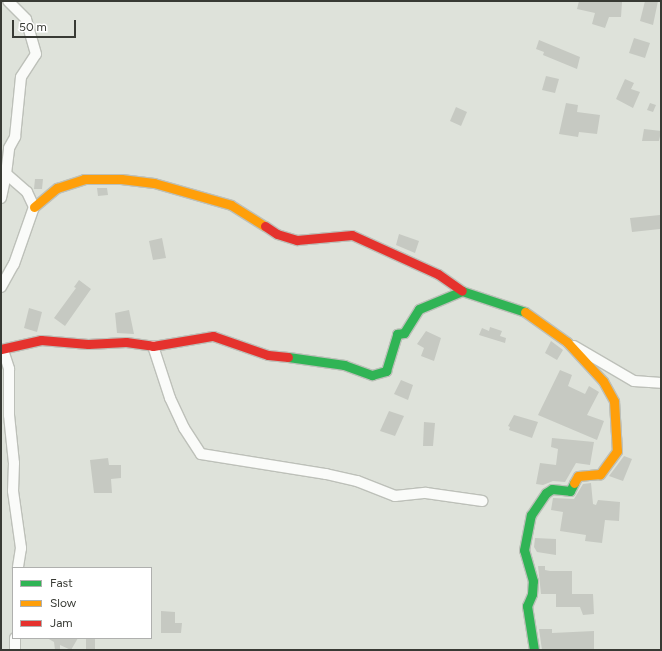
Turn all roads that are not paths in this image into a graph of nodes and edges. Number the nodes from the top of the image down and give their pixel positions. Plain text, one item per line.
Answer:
1 (8, 1) edge
2 (6, 174) junction
3 (1, 198) edge
4 (34, 208) junction
5 (1, 287) edge
6 (462, 291) junction
7 (567, 342) junction
8 (153, 346) junction
9 (1, 350) edge
10 (661, 383) edge
11 (482, 501) dead end
12 (18, 567) edge
13 (15, 639) edge
14 (15, 650) edge
15 (534, 650) edge

1 - 2 street
2 - 3 street
2 - 4 street
4 - 5 street
4 - 6 street
6 - 7 street
6 - 8 street
7 - 10 street
7 - 15 street
8 - 9 street
8 - 11 street
9 - 12 street
13 - 14 street

